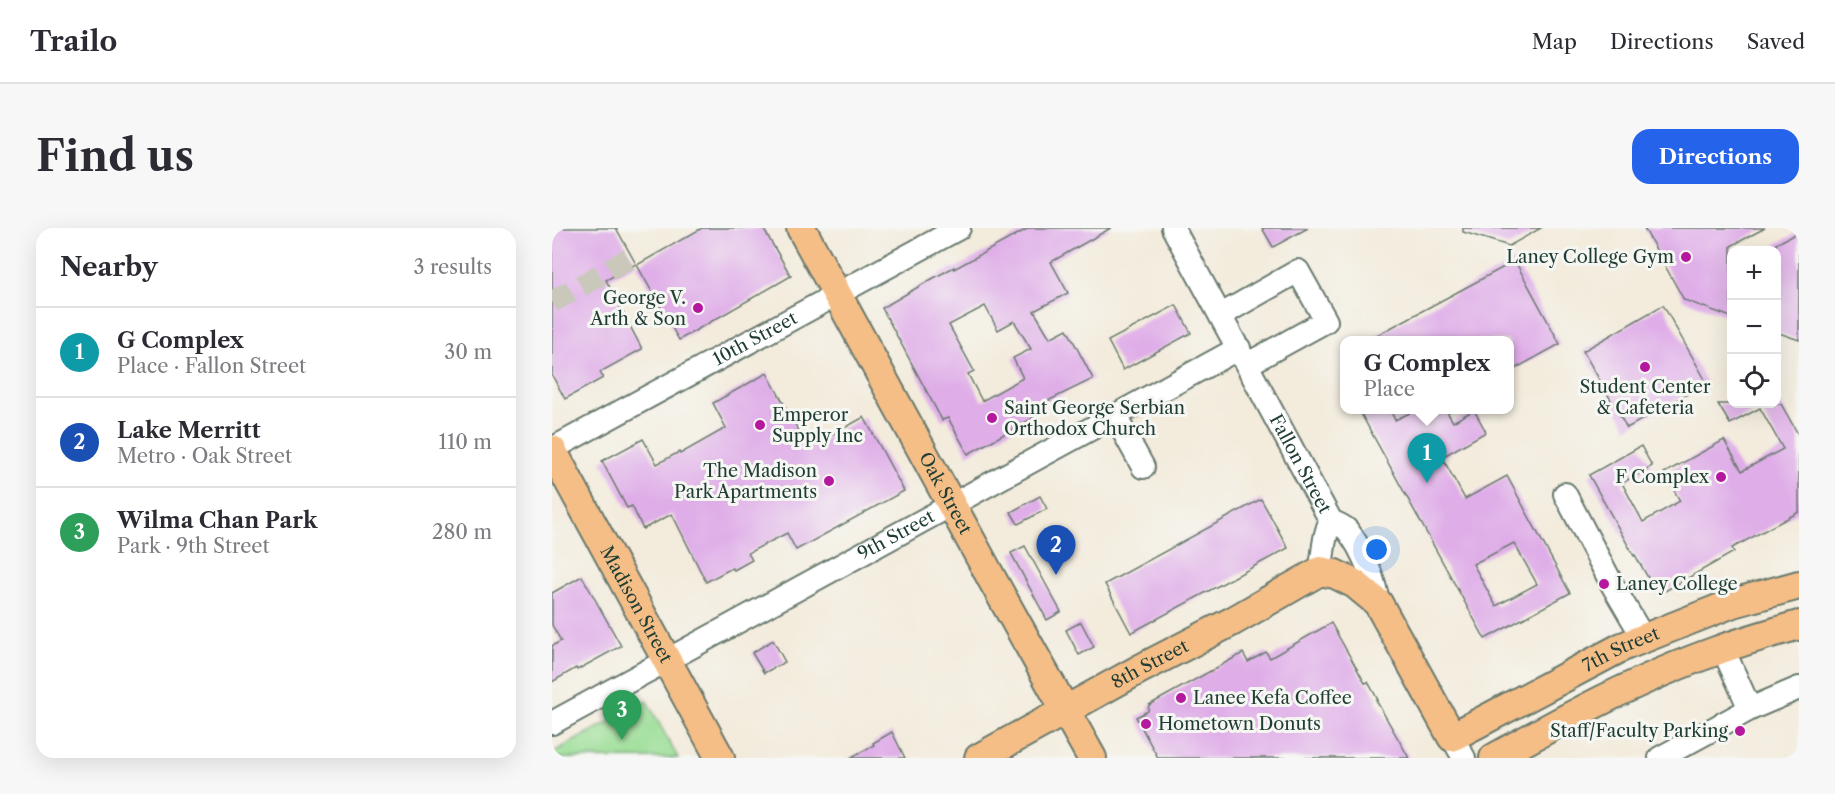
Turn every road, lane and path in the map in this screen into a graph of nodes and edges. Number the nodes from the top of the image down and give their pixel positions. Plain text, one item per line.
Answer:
1 (801, 228) edge
2 (959, 228) edge
3 (1173, 228) edge
4 (838, 294) junction
5 (1221, 315) junction
6 (1243, 356) junction
7 (1115, 416) junction
8 (552, 449) edge
9 (1143, 467) dead end
10 (1564, 494) dead end
11 (952, 505) junction
12 (1331, 521) junction
13 (1320, 571) junction
14 (1799, 585) edge
15 (1378, 603) junction
16 (1799, 625) edge
17 (1644, 639) junction
18 (1724, 649) junction
19 (667, 661) junction
20 (1799, 688) edge
21 (1750, 709) junction
22 (1065, 711) junction
23 (552, 723) edge
24 (1449, 744) edge
25 (720, 758) edge
26 (979, 758) edge
27 (1092, 758) edge
28 (1494, 758) edge
29 (1660, 758) edge

1 - 4 main road, Oak Street
2 - 4 street, 10th Street
3 - 5 street, Fallon Street
4 - 8 street, 10th Street
4 - 11 main road, Oak Street
5 - 6 street, Fallon Street
5 - 6 street, 9th Street
6 - 7 street, 9th Street
6 - 12 street, Fallon Street
7 - 9 street
7 - 11 street, 9th Street
8 - 19 main road, Madison Street
10 - 17 street
11 - 19 street, 9th Street
11 - 22 main road, Oak Street
12 - 13 street
12 - 15 street, Fallon Street
13 - 15 main road
13 - 22 main road, 8th Street
14 - 17 main road, 7th Street
15 - 24 main road, Fallon Street
16 - 18 main road, 7th Street
17 - 24 main road, 7th Street
18 - 21 street
18 - 28 main road, 7th Street
19 - 23 street, 9th Street
19 - 25 main road, Madison Street
20 - 21 street
21 - 29 street
22 - 26 main road, 8th Street
22 - 27 main road, Oak Street

